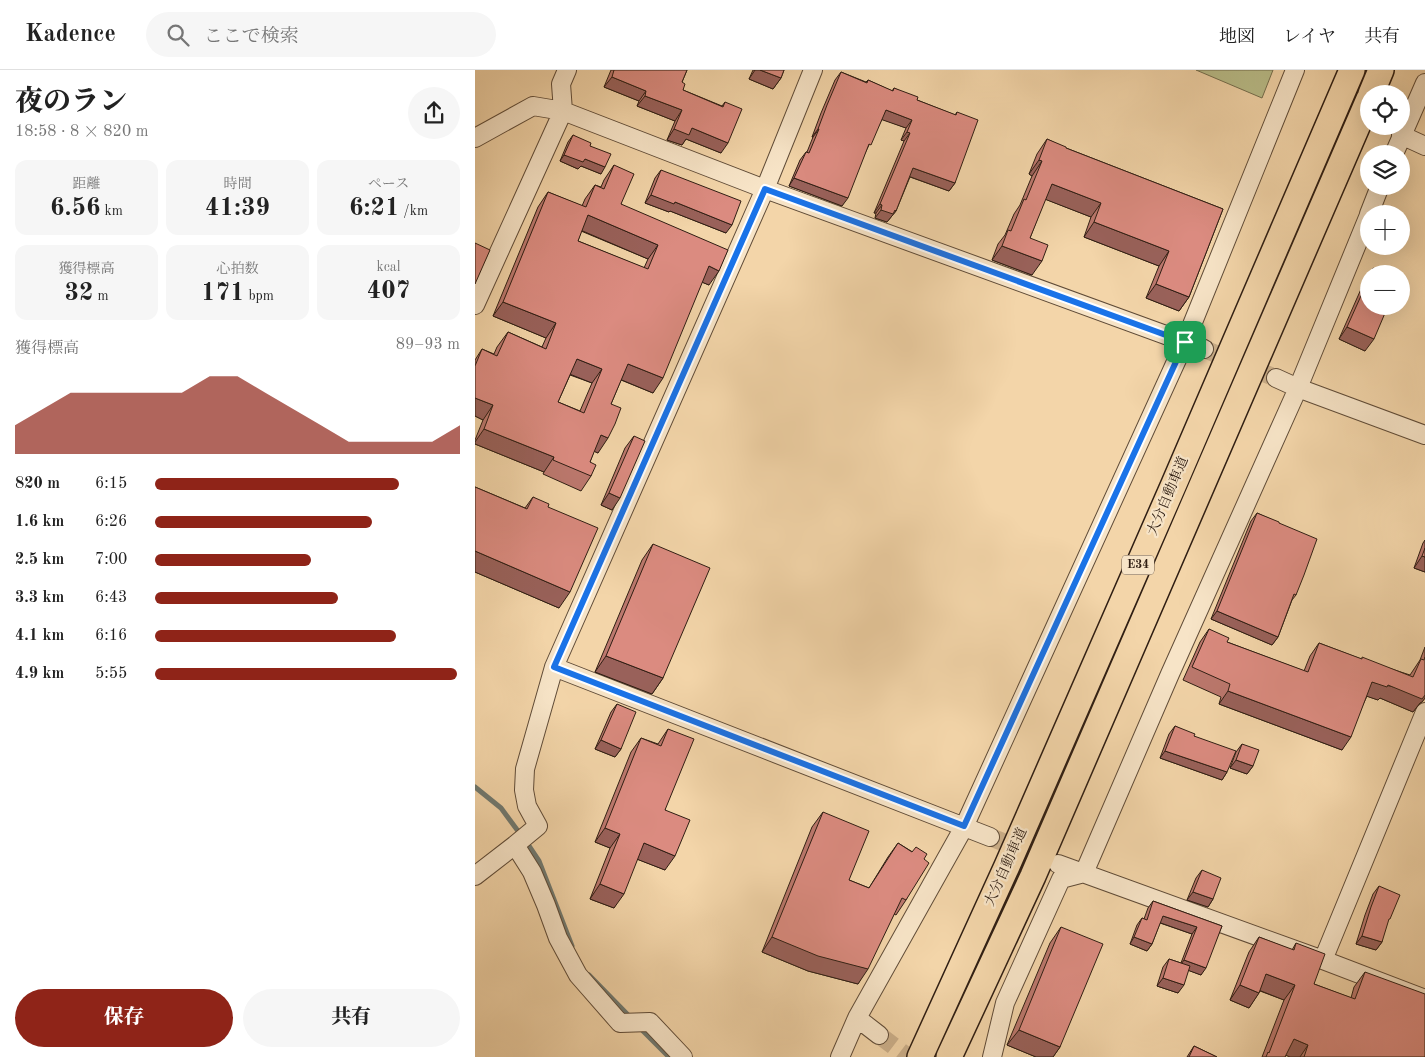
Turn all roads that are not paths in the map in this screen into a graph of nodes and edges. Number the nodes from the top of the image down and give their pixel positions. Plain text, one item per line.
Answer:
1 (567, 70) edge
2 (813, 70) edge
3 (1295, 70) edge
4 (1352, 70) edge
5 (1381, 70) edge
6 (1425, 83) edge
7 (1375, 85) edge
8 (563, 111) junction
9 (1360, 121) edge
10 (1401, 136) junction
11 (475, 138) edge
12 (1398, 145) edge
13 (1425, 146) edge
14 (765, 189) junction
15 (1360, 236) edge
16 (475, 305) edge
17 (1185, 342) junction
18 (1204, 349) tunnel mouth
19 (1276, 378) tunnel mouth
20 (1298, 388) junction
21 (1425, 435) edge
22 (554, 667) junction
23 (1425, 712) edge
24 (964, 826) junction
25 (990, 837) tunnel mouth
26 (523, 839) junction
27 (1058, 864) tunnel mouth
28 (1084, 873) junction
29 (475, 876) edge
30 (1323, 960) junction
31 (1425, 999) edge
32 (857, 1018) junction
33 (879, 1035) tunnel mouth
34 (683, 1057) edge
35 (840, 1057) edge
36 (920, 1057) edge
37 (949, 1057) edge
38 (992, 1057) edge

1 - 8 street
2 - 14 street
3 - 17 street
4 - 36 highway, 大分自動車道 / E34
5 - 7 highway
6 - 10 street
8 - 11 street
8 - 14 street
8 - 16 street
9 - 37 highway, 大分自動車道 / E34
10 - 12 street
10 - 13 street
14 - 17 street
14 - 22 street
15 - 20 street
17 - 18 street
17 - 24 street
19 - 20 street
20 - 21 street
20 - 28 street
22 - 24 street
22 - 26 street
23 - 30 street
24 - 25 street
24 - 32 street
26 - 29 street
26 - 34 street
27 - 28 street
28 - 30 street
28 - 38 street
30 - 31 street
32 - 33 street
32 - 35 street

